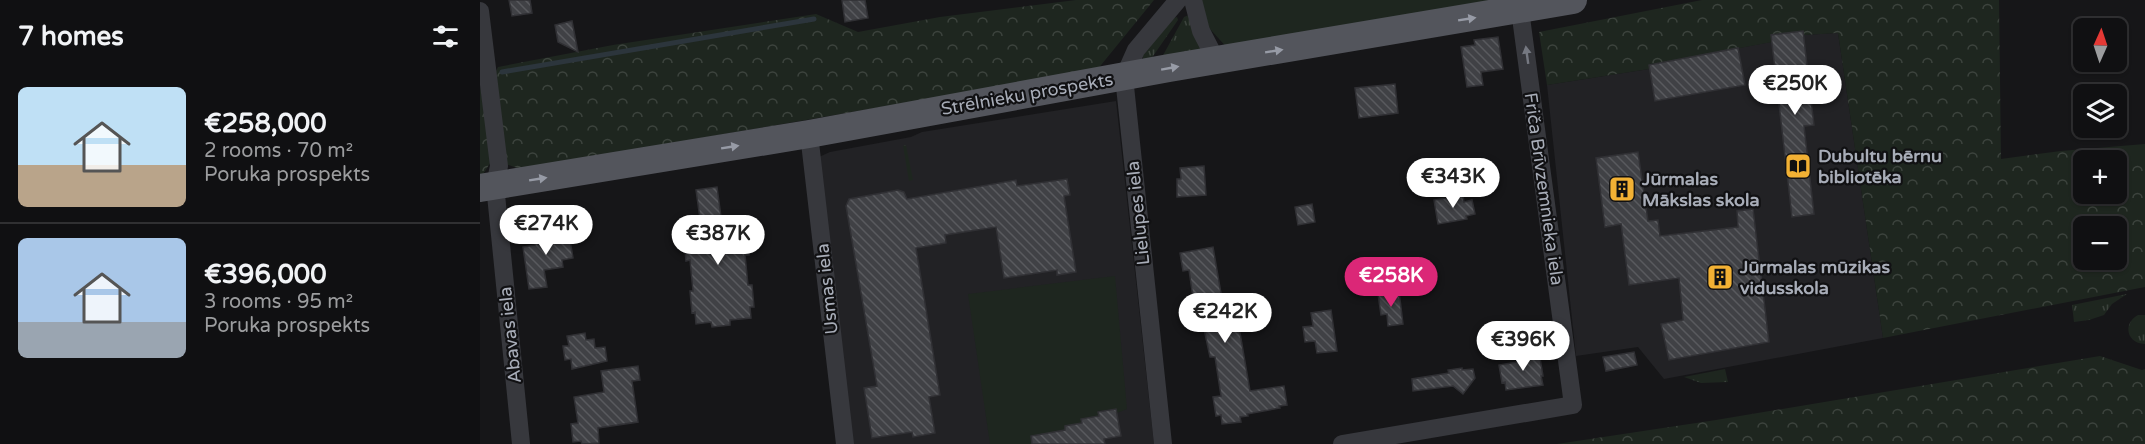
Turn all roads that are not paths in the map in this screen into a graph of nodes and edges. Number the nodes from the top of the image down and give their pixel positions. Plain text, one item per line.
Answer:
1 (1178, 0) edge
2 (1193, 0) edge
3 (1573, 0) edge
4 (1520, 10) junction
5 (480, 11) edge
6 (1216, 60) junction
7 (1124, 77) junction
8 (809, 134) junction
9 (488, 187) edge
10 (521, 444) edge
11 (845, 444) edge
12 (1163, 444) edge
13 (1342, 444) edge

1 - 7 street
2 - 6 street
3 - 4 main road, Strēlnieku prospekts
6 -> 4 main road, Strēlnieku prospekts
13 -> 4 street, Friča Brīvzemnieka iela
5 - 9 street, Abavas iela
7 -> 6 main road, Strēlnieku prospekts
7 - 8 main road, Strēlnieku prospekts
7 - 12 street, Lielupes iela
9 -> 8 main road, Strēlnieku prospekts
8 - 11 street, Usmas iela
9 - 10 street, Abavas iela

